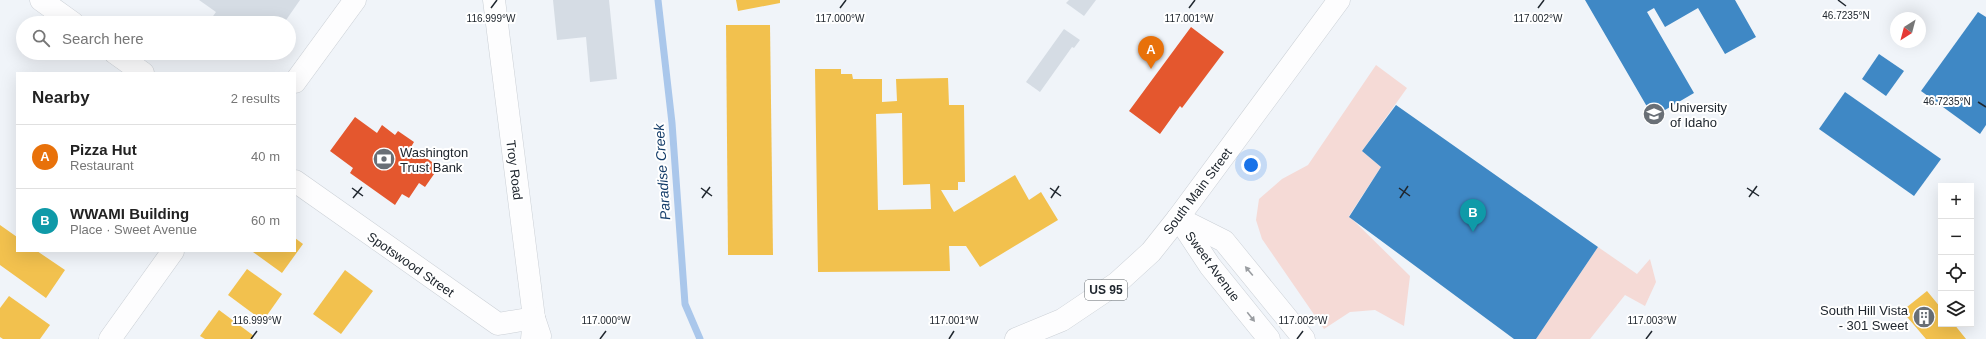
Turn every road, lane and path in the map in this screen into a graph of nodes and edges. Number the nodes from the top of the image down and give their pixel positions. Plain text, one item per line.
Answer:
1 (41, 0) edge
2 (355, 0) edge
3 (494, 0) edge
4 (1339, 0) edge
5 (63, 16) edge
6 (125, 60) edge
7 (142, 72) edge
8 (296, 81) edge
9 (296, 182) edge
10 (1178, 218) junction
11 (172, 252) edge
12 (533, 329) edge
13 (110, 339) edge
14 (541, 339) edge
15 (1016, 339) edge
16 (1269, 339) edge
17 (1304, 339) edge

1 - 5 main road
2 - 8 main road
3 - 12 main road, Troy Road
4 - 10 main road, South Main Street / US 95
6 - 7 main road
9 - 12 main road, Spotswood Street
10 - 15 main road, South Main Street / US 95
10 -> 16 main road, Sweet Avenue
17 -> 10 main road, Sweet Avenue
11 - 13 main road
12 - 14 main road, Troy Road

